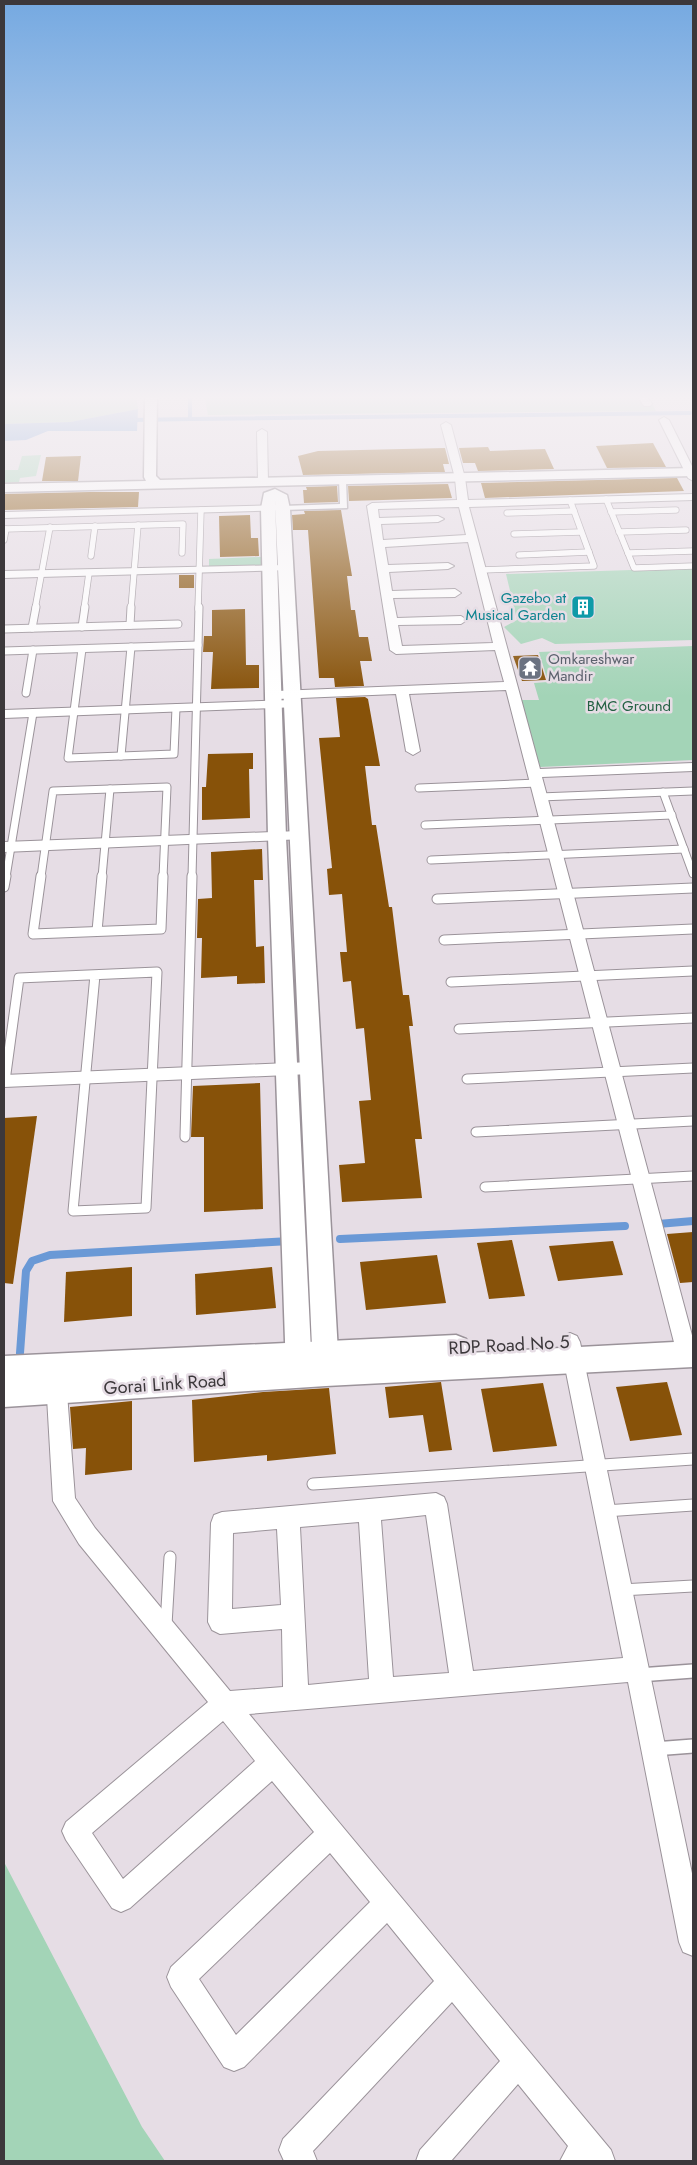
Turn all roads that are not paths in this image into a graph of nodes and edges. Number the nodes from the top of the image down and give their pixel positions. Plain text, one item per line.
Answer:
1 (273, 495) junction
2 (343, 495) edge
3 (462, 495) edge
4 (693, 497) edge
5 (606, 499) junction
6 (570, 500) junction
7 (463, 503) junction
8 (202, 510) junction
9 (676, 510) dead end
10 (574, 511) junction
11 (611, 512) junction
12 (507, 514) dead end
13 (4, 515) edge
14 (438, 518) dead end
15 (374, 520) junction
16 (138, 525) junction
17 (95, 526) junction
18 (50, 527) junction
19 (5, 529) edge
20 (686, 530) dead end
21 (581, 532) junction
22 (619, 532) junction
23 (514, 534) dead end
24 (472, 538) junction
25 (4, 540) edge
26 (378, 544) junction
27 (693, 551) edge
28 (589, 552) junction
29 (182, 553) dead end
30 (628, 553) junction
31 (519, 554) dead end
32 (91, 556) dead end
33 (448, 566) dead end
34 (693, 566) edge
35 (278, 568) junction
36 (382, 568) junction
37 (200, 570) junction
38 (481, 570) junction
39 (134, 572) junction
40 (89, 573) junction
41 (42, 574) junction
42 (4, 575) edge
43 (455, 593) dead end
44 (387, 595) junction
45 (461, 620) dead end
46 (391, 622) junction
47 (178, 624) dead end
48 (130, 625) junction
49 (82, 626) junction
50 (32, 628) junction
51 (4, 629) edge
52 (198, 645) junction
53 (501, 646) junction
54 (131, 647) junction
55 (82, 649) junction
56 (33, 650) junction
57 (4, 651) edge
58 (511, 686) junction
59 (402, 690) junction
60 (26, 693) dead end
61 (293, 699) junction
62 (272, 700) junction
63 (197, 707) junction
64 (176, 708) junction
65 (125, 710) junction
66 (74, 711) junction
67 (33, 713) junction
68 (4, 714) edge
69 (413, 752) dead end
70 (122, 756) junction
71 (693, 767) edge
72 (537, 784) junction
73 (419, 788) dead end
74 (110, 789) junction
75 (693, 791) edge
76 (663, 792) junction
77 (672, 815) junction
78 (547, 820) junction
79 (425, 825) dead end
80 (300, 836) junction
81 (277, 837) junction
82 (193, 840) junction
83 (165, 841) junction
84 (105, 843) junction
85 (45, 845) junction
86 (7, 847) edge
87 (684, 850) junction
88 (556, 855) junction
89 (431, 860) dead end
90 (693, 874) edge
91 (4, 887) edge
92 (693, 888) edge
93 (566, 893) junction
94 (437, 898) dead end
95 (693, 929) edge
96 (96, 931) junction
97 (576, 934) junction
98 (444, 940) dead end
99 (693, 971) edge
100 (95, 975) junction
101 (588, 976) junction
102 (451, 982) dead end
103 (693, 1018) edge
104 (600, 1023) junction
105 (459, 1029) dead end
106 (311, 1068) junction
107 (693, 1068) edge
108 (285, 1069) junction
109 (613, 1072) junction
110 (188, 1073) junction
111 (152, 1074) junction
112 (86, 1077) junction
113 (467, 1079) dead end
114 (4, 1081) edge
115 (693, 1121) edge
116 (626, 1124) junction
117 (476, 1132) dead end
118 (185, 1137) dead end
119 (693, 1176) edge
120 (641, 1179) junction
121 (485, 1187) dead end
122 (689, 1346) edge
123 (572, 1350) junction
124 (312, 1365) junction
125 (4, 1369) edge
126 (56, 1378) junction
127 (4, 1394) edge
128 (693, 1459) edge
129 (595, 1466) junction
130 (313, 1484) dead end
131 (693, 1506) edge
132 (369, 1510) junction
133 (605, 1511) junction
134 (288, 1517) junction
135 (170, 1558) dead end
136 (693, 1586) edge
137 (621, 1590) junction
138 (293, 1616) junction
139 (166, 1633) junction
140 (693, 1671) edge
141 (638, 1672) junction
142 (463, 1684) junction
143 (382, 1691) junction
144 (296, 1699) junction
145 (224, 1704) junction
146 (693, 1746) edge
147 (654, 1749) junction
148 (272, 1763) junction
149 (331, 1834) junction
150 (686, 1869) edge
151 (388, 1903) junction
152 (693, 1942) edge
153 (452, 1982) junction
154 (518, 2062) junction
155 (585, 2156) edge
156 (302, 2161) edge
157 (431, 2161) edge

1 - 2 street
1 - 8 street
1 - 35 street
3 - 7 street
4 - 5 street
5 - 6 street
5 - 11 lane
6 - 7 street
6 - 10 lane
7 - 15 street
7 - 24 street
8 - 13 street
8 - 37 lane
9 - 11 lane
10 - 12 lane
10 - 21 lane
11 - 22 lane
14 - 15 street
15 - 26 street
16 - 17 lane
16 - 29 lane
16 - 39 lane
17 - 18 lane
17 - 32 lane
18 - 19 lane
18 - 41 lane
19 - 25 lane
20 - 22 lane
21 - 23 lane
21 - 28 lane
22 - 30 lane
24 - 26 street
24 - 38 street
26 - 36 street
27 - 30 lane
28 - 31 lane
28 - 38 lane
30 - 34 lane
33 - 36 street
35 - 37 street
35 - 61 street
35 - 62 street
36 - 44 street
37 - 39 street
37 - 52 lane
38 - 53 street
39 - 40 street
39 - 48 lane
40 - 41 street
40 - 49 lane
41 - 42 street
41 - 50 lane
43 - 44 street
44 - 46 street
45 - 46 street
46 - 53 street
47 - 48 lane
48 - 49 lane
49 - 50 lane
50 - 51 lane
52 - 54 lane
52 - 63 lane
53 - 58 street
54 - 55 lane
54 - 65 lane
55 - 56 lane
55 - 66 lane
56 - 57 lane
56 - 60 lane
58 - 59 street
58 - 72 street
59 - 61 street
59 - 69 street
61 - 62 street
61 - 80 street
62 - 63 street
62 - 81 street
63 - 64 street
63 - 82 lane
64 - 65 street
64 - 70 lane
65 - 66 street
65 - 70 lane
66 - 67 street
66 - 70 lane
67 - 68 street
67 - 86 lane
71 - 72 street
72 - 73 lane
72 - 76 lane
72 - 78 street
74 - 83 lane
74 - 84 lane
74 - 85 lane
75 - 76 lane
76 - 77 lane
77 - 78 lane
77 - 87 lane
78 - 79 lane
78 - 88 street
80 - 81 street
80 - 106 street
81 - 82 street
81 - 108 street
82 - 83 street
82 - 110 lane
83 - 84 street
83 - 96 lane
84 - 85 street
84 - 96 lane
85 - 86 street
85 - 96 lane
86 - 91 lane
87 - 88 lane
87 - 90 lane
88 - 89 lane
88 - 93 street
92 - 93 lane
93 - 94 lane
93 - 97 street
95 - 97 lane
97 - 98 lane
97 - 101 street
99 - 101 lane
100 - 111 lane
100 - 112 lane
100 - 114 lane
101 - 102 lane
101 - 104 street
103 - 104 lane
104 - 105 lane
104 - 109 street
106 - 108 street
106 - 124 street
107 - 109 lane
108 - 110 street
108 - 124 street
109 - 113 lane
109 - 116 street
110 - 111 street
110 - 118 lane
111 - 112 street
111 - 112 lane
112 - 114 street
115 - 116 lane
116 - 117 lane
116 - 120 street
119 - 120 lane
120 - 121 lane
120 - 122 street
122 - 123 main road, RDP Road No 5
123 - 124 main road, RDP Road No 5
123 - 129 street
124 - 126 main road, Gorai Link Road
125 - 126 main road, Gorai Link Road
126 - 127 main road, Gorai Link Road
126 - 139 street
128 - 129 lane
129 - 130 lane
129 - 133 street
131 - 133 lane
132 - 134 street
132 - 142 street
132 - 143 street
133 - 137 street
134 - 138 street
134 - 138 street
135 - 139 lane
136 - 137 lane
137 - 141 street
138 - 144 street
139 - 145 street
140 - 141 lane
141 - 142 street
141 - 147 street
142 - 143 street
143 - 144 street
144 - 145 street
145 - 148 street
145 - 148 street
146 - 147 lane
147 - 150 street
148 - 149 street
149 - 151 street
149 - 151 street
150 - 152 street
151 - 153 street
153 - 154 street
153 - 156 street
154 - 155 street
154 - 157 street

